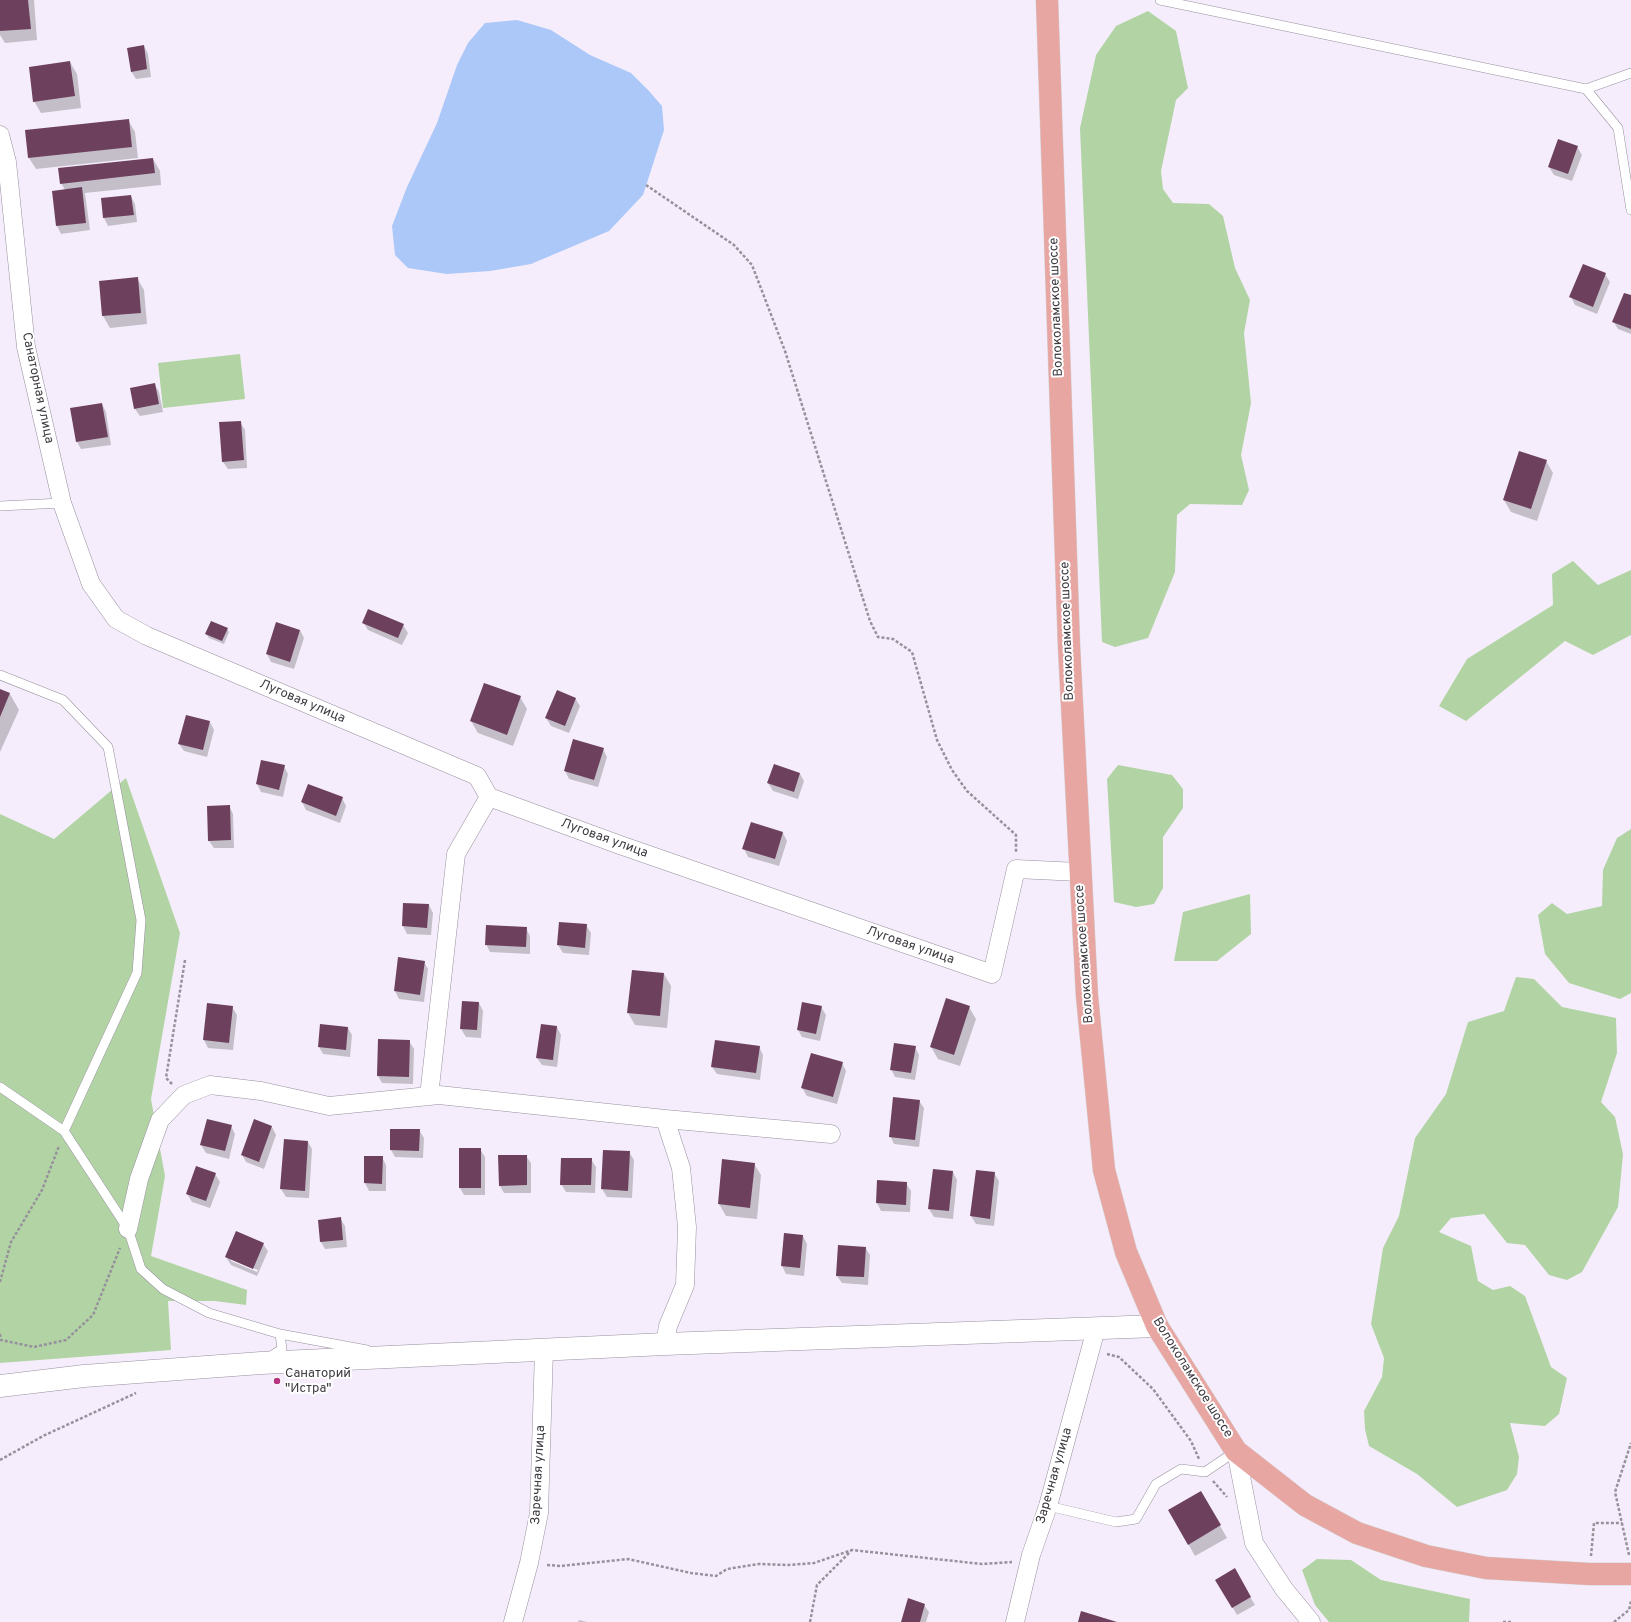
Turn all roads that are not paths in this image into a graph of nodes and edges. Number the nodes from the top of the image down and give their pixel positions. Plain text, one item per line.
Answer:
1 (1047, 0) edge
2 (1160, 0) edge
3 (1631, 73) edge
4 (1586, 89) junction
5 (0, 135) edge
6 (1631, 210) edge
7 (62, 503) junction
8 (0, 506) edge
9 (91, 584) joint
10 (0, 675) edge
11 (489, 796) junction
12 (1079, 872) junction
13 (0, 1087) edge
14 (429, 1096) junction
15 (665, 1119) junction
16 (64, 1131) junction
17 (831, 1134) dead end
18 (128, 1229) junction
19 (1157, 1326) junction
20 (280, 1334) junction
21 (1094, 1339) junction
22 (665, 1344) junction
23 (544, 1350) junction
24 (406, 1356) junction
25 (261, 1363) junction
26 (0, 1386) edge
27 (1236, 1451) junction
28 (1048, 1506) junction
29 (1630, 1566) edge
30 (513, 1622) edge
31 (1015, 1622) edge
32 (1311, 1622) edge

1 - 12 main road, Волоколамское шоссе
2 - 4 lane
3 - 4 lane
4 - 6 lane
5 - 7 street, Санаторная улица
7 - 8 lane
7 - 9 street, Санаторная улица
9 - 11 street, Луговая улица
10 - 16 lane
11 - 12 street, Луговая улица
11 - 14 street
12 - 19 main road, Волоколамское шоссе
13 - 16 lane
14 - 15 street
14 - 18 street
15 - 17 street
15 - 22 street
16 - 18 lane
18 - 20 lane
19 - 21 main road
19 - 27 main road, Волоколамское шоссе
20 - 24 lane
20 - 25 lane
21 - 22 main road
21 - 28 street, Заречная улица
22 - 23 main road
23 - 24 main road
23 - 30 street, Заречная улица
24 - 25 main road
25 - 26 main road
27 - 28 lane
27 - 29 main road, Волоколамское шоссе
27 - 32 street
28 - 31 street, Заречная улица

